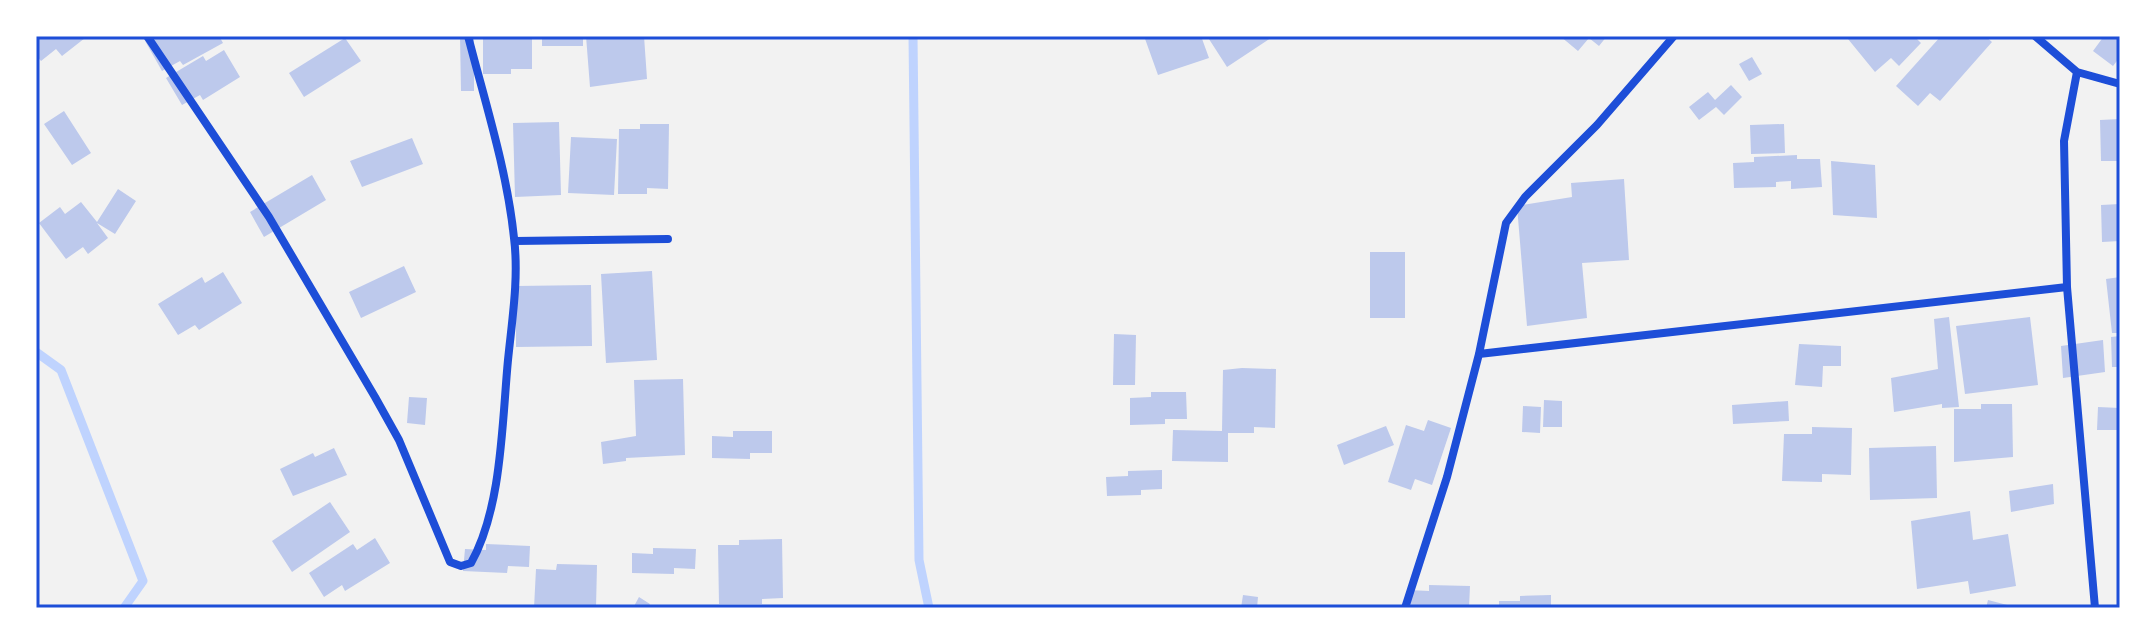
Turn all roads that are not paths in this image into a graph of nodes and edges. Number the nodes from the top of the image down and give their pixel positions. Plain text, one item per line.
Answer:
1 (147, 36) edge
2 (468, 36) edge
3 (1674, 36) edge
4 (2035, 36) edge
5 (2077, 72) junction
6 (2120, 84) edge
7 (668, 239) dead end
8 (515, 241) junction
9 (2067, 287) junction
10 (1479, 354) junction
11 (1405, 608) edge
12 (2095, 608) edge

1 - 8 street
2 - 8 street
3 - 10 street
4 - 5 street
5 - 6 street
5 - 9 street
7 - 8 street
9 - 10 street
9 - 12 street
10 - 11 street

